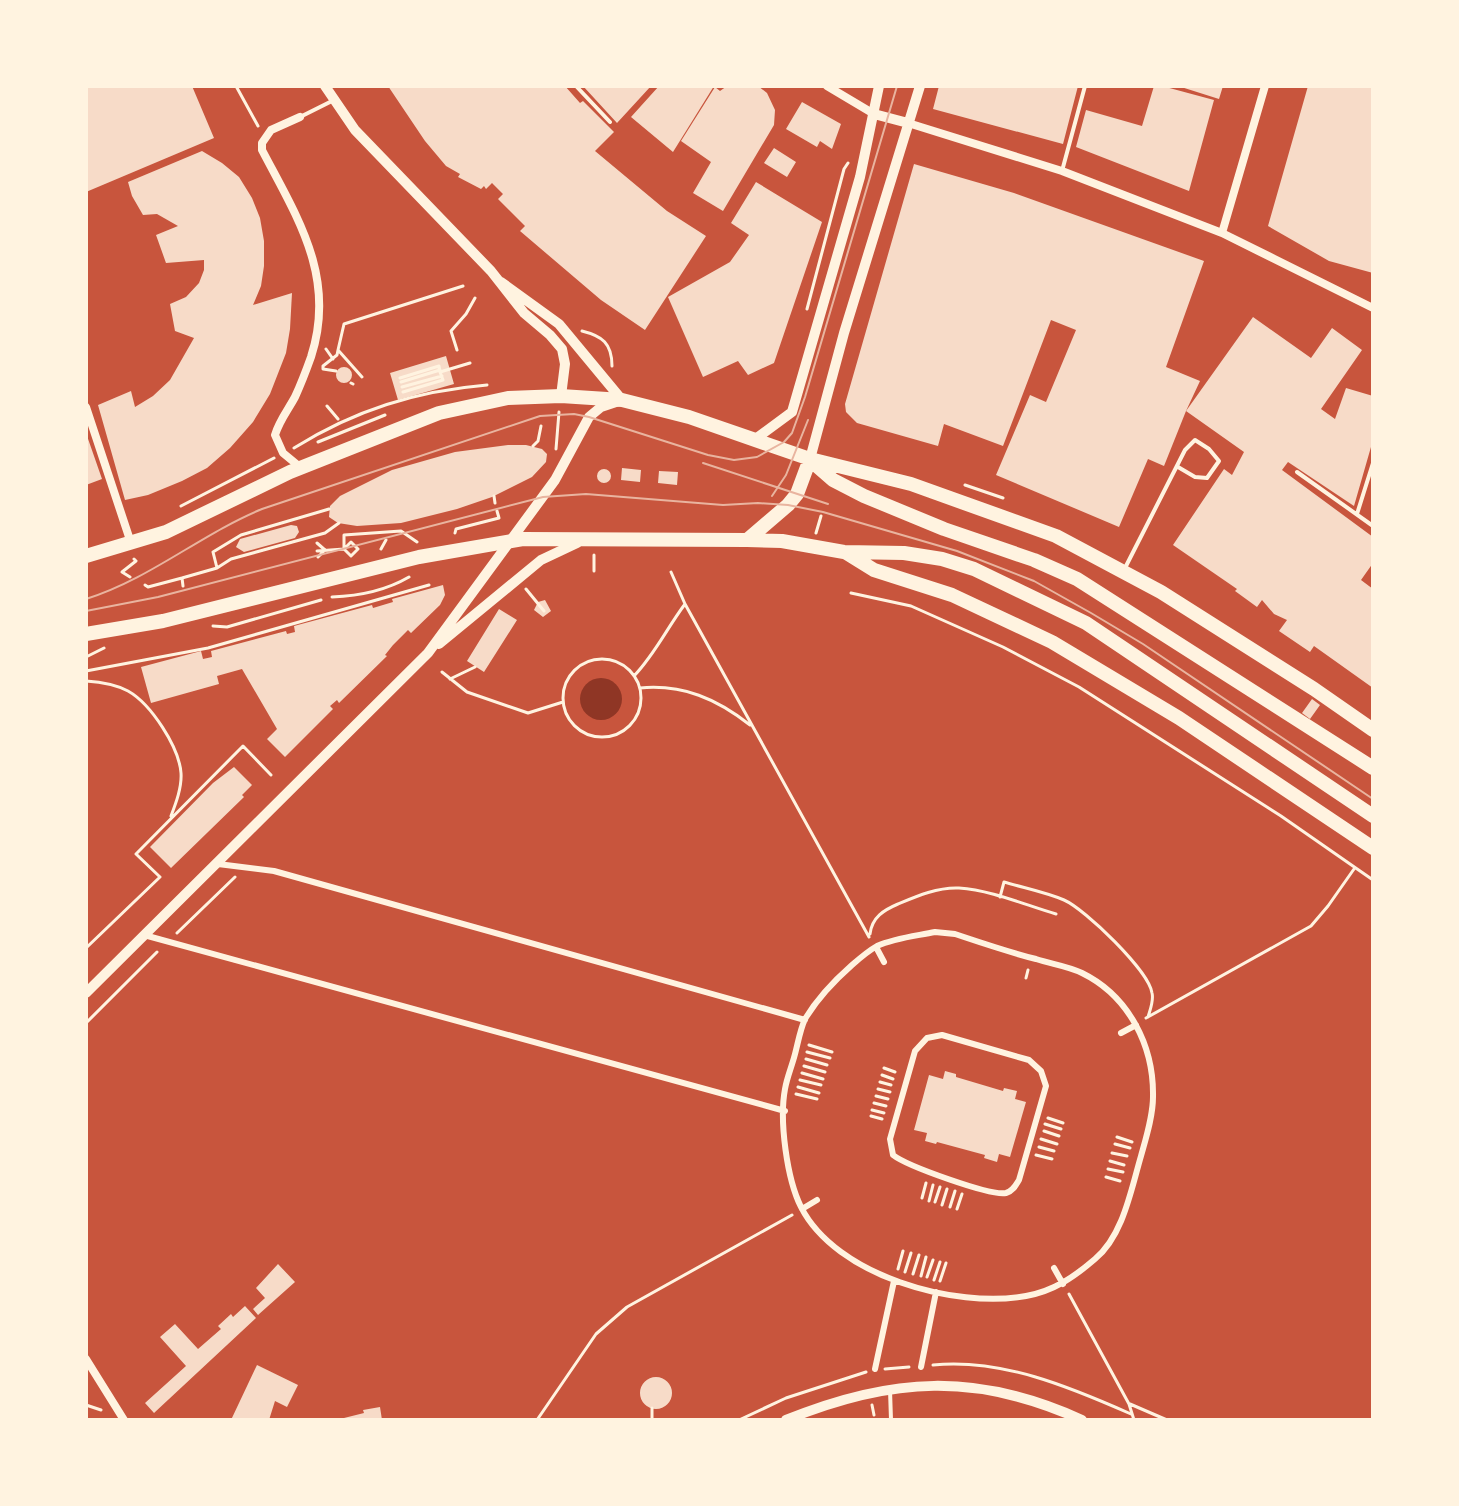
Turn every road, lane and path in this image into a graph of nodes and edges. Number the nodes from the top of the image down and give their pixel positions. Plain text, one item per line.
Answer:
1 (236, 86) edge
2 (325, 86) edge
3 (576, 86) edge
4 (827, 86) edge
5 (879, 86) edge
6 (920, 86) edge
7 (1085, 86) edge
8 (1265, 86) edge
9 (334, 99) junction
10 (874, 114) junction
11 (300, 117) joint
12 (610, 122) dead end
13 (908, 123) junction
14 (264, 136) junction
15 (851, 160) dead end
16 (1062, 171) junction
17 (1222, 233) junction
18 (501, 282) junction
19 (463, 286) dead end
20 (475, 298) dead end
21 (806, 305) dead end
22 (1373, 308) edge
23 (338, 350) junction
24 (457, 350) dead end
25 (470, 363) dead end
26 (336, 371) dead end
27 (441, 373) junction
28 (362, 377) dead end
29 (561, 396) junction
30 (622, 400) junction
31 (327, 406) dead end
32 (86, 407) edge
33 (395, 412) dead end
34 (338, 419) dead end
35 (340, 425) dead end
36 (541, 426) dead end
37 (342, 431) junction
38 (754, 440) junction
39 (316, 443) dead end
40 (533, 446) dead end
41 (556, 451) dead end
42 (810, 459) junction
43 (1373, 463) edge
44 (300, 467) junction
45 (1178, 467) junction
46 (1297, 472) dead end
47 (494, 496) dead end
48 (495, 503) dead end
49 (329, 509) dead end
50 (497, 511) dead end
51 (1357, 514) junction
52 (821, 516) dead end
53 (339, 523) dead end
54 (1373, 526) edge
55 (401, 531) dead end
56 (454, 537) dead end
57 (815, 537) dead end
58 (595, 538) junction
59 (386, 540) dead end
60 (747, 540) junction
61 (510, 541) junction
62 (317, 543) dead end
63 (131, 550) junction
64 (325, 550) junction
65 (317, 551) dead end
66 (844, 552) junction
67 (387, 554) dead end
68 (86, 556) edge
69 (318, 557) dead end
70 (217, 568) junction
71 (1124, 570) junction
72 (671, 572) dead end
73 (130, 577) dead end
74 (182, 578) junction
75 (397, 584) dead end
76 (145, 585) dead end
77 (429, 585) dead end
78 (183, 586) dead end
79 (528, 592) dead end
80 (851, 593) dead end
81 (333, 597) dead end
82 (366, 597) dead end
83 (368, 603) junction
84 (685, 604) junction
85 (544, 611) dead end
86 (86, 634) edge
87 (428, 653) junction
88 (475, 667) dead end
89 (86, 671) edge
90 (442, 672) dead end
91 (634, 676) junction
92 (448, 679) junction
93 (86, 681) edge
94 (640, 688) junction
95 (563, 702) junction
96 (751, 726) junction
97 (1373, 730) edge
98 (1373, 768) edge
99 (271, 775) dead end
100 (1373, 816) edge
101 (170, 819) junction
102 (1373, 848) edge
103 (217, 864) junction
104 (1355, 868) junction
105 (1373, 880) edge
106 (1000, 897) junction
107 (1056, 914) dead end
108 (144, 935) junction
109 (876, 947) junction
110 (86, 948) edge
111 (884, 962) dead end
112 (86, 993) edge
113 (1148, 1017) junction
114 (805, 1020) junction
115 (1136, 1025) junction
116 (1121, 1033) dead end
117 (832, 1052) dead end
118 (830, 1058) dead end
119 (827, 1065) dead end
120 (791, 1066) junction
121 (825, 1072) dead end
122 (823, 1079) dead end
123 (821, 1085) dead end
124 (819, 1093) dead end
125 (817, 1099) dead end
126 (785, 1111) junction
127 (1117, 1137) dead end
128 (1132, 1142) dead end
129 (1115, 1144) dead end
130 (1130, 1148) dead end
131 (1112, 1153) dead end
132 (1127, 1156) dead end
133 (1110, 1161) dead end
134 (1124, 1165) dead end
135 (1108, 1169) dead end
136 (929, 1172) junction
137 (1123, 1172) dead end
138 (1106, 1177) dead end
139 (1120, 1181) dead end
140 (922, 1198) dead end
141 (817, 1200) dead end
142 (802, 1209) junction
143 (903, 1251) dead end
144 (911, 1253) dead end
145 (919, 1255) dead end
146 (926, 1257) dead end
147 (933, 1260) dead end
148 (940, 1262) dead end
149 (946, 1263) dead end
150 (1054, 1268) dead end
151 (1063, 1284) junction
152 (916, 1287) junction
153 (86, 1359) edge
154 (921, 1367) dead end
155 (875, 1369) joint
156 (890, 1387) junction
157 (1129, 1404) junction
158 (652, 1408) dead end
159 (124, 1420) edge
160 (537, 1420) edge
161 (652, 1420) edge
162 (739, 1420) edge
163 (786, 1420) edge
164 (891, 1420) edge
165 (1082, 1420) edge
166 (1134, 1420) edge
167 (1167, 1420) edge

1 - 14 path
2 - 9 street
3 - 12 lane
4 - 10 street
5 - 10 street
6 - 13 street
7 - 16 lane
8 - 17 street
9 - 11 lane
9 - 18 street
10 - 13 street
10 - 38 street
11 - 14 street
13 - 16 street
13 - 42 street
14 - 44 street
15 - 21 path
16 - 17 street
17 - 22 street
18 - 29 street
18 - 30 street
19 - 23 path
20 - 24 path
23 - 26 path
23 - 28 path
25 - 27 path
27 - 27 path
29 - 30 main road
29 - 41 path
29 - 44 main road
30 - 38 main road
30 - 61 street
31 - 34 path
32 - 63 street
33 - 37 path
35 - 37 path
36 - 40 path
37 - 39 path
38 - 42 main road
42 - 60 main road
42 - 71 main road
42 - 98 main road
43 - 51 lane
44 - 63 main road
45 - 45 lane
45 - 71 lane
46 - 51 lane
47 - 48 path
49 - 70 path
50 - 56 path
51 - 54 lane
52 - 57 path
53 - 70 path
55 - 64 path
58 - 60 main road
58 - 61 main road
58 - 87 street
59 - 67 path
60 - 66 main road
61 - 86 main road
61 - 87 street
62 - 64 path
63 - 68 main road
63 - 73 path
64 - 65 path
64 - 69 path
66 - 100 main road
66 - 102 main road
70 - 74 path
71 - 97 main road
72 - 84 path
74 - 76 path
74 - 78 path
75 - 81 path
77 - 83 path
79 - 85 path
80 - 104 path
82 - 83 path
83 - 89 path
84 - 91 path
84 - 96 path
87 - 103 street
88 - 92 path
90 - 92 path
91 - 94 path
91 - 95 path
92 - 95 path
93 - 101 path
94 - 95 path
94 - 96 path
96 - 106 path
99 - 101 path
101 - 110 path
103 - 108 street
103 - 114 street
104 - 105 path
104 - 113 path
106 - 107 path
106 - 113 path
108 - 112 street
108 - 126 street
109 - 111 street
109 - 114 street
109 - 115 street
113 - 115 path
114 - 120 street
115 - 116 street
115 - 151 street
117 - 120 path
118 - 120 path
119 - 120 path
120 - 121 path
120 - 122 path
120 - 123 path
120 - 124 path
120 - 125 path
120 - 126 street
126 - 142 street
127 - 128 path
129 - 130 path
131 - 132 path
133 - 134 path
135 - 137 path
136 - 136 street
136 - 140 path
138 - 139 path
141 - 142 street
142 - 152 street
142 - 160 path
143 - 152 path
144 - 152 path
145 - 152 path
146 - 152 path
147 - 152 path
148 - 152 path
149 - 152 path
150 - 151 street
151 - 152 street
151 - 157 path
152 - 154 street
152 - 155 street
153 - 159 street
155 - 162 path
156 - 163 street
156 - 164 lane
156 - 165 street
157 - 166 path
157 - 167 path
158 - 161 path

